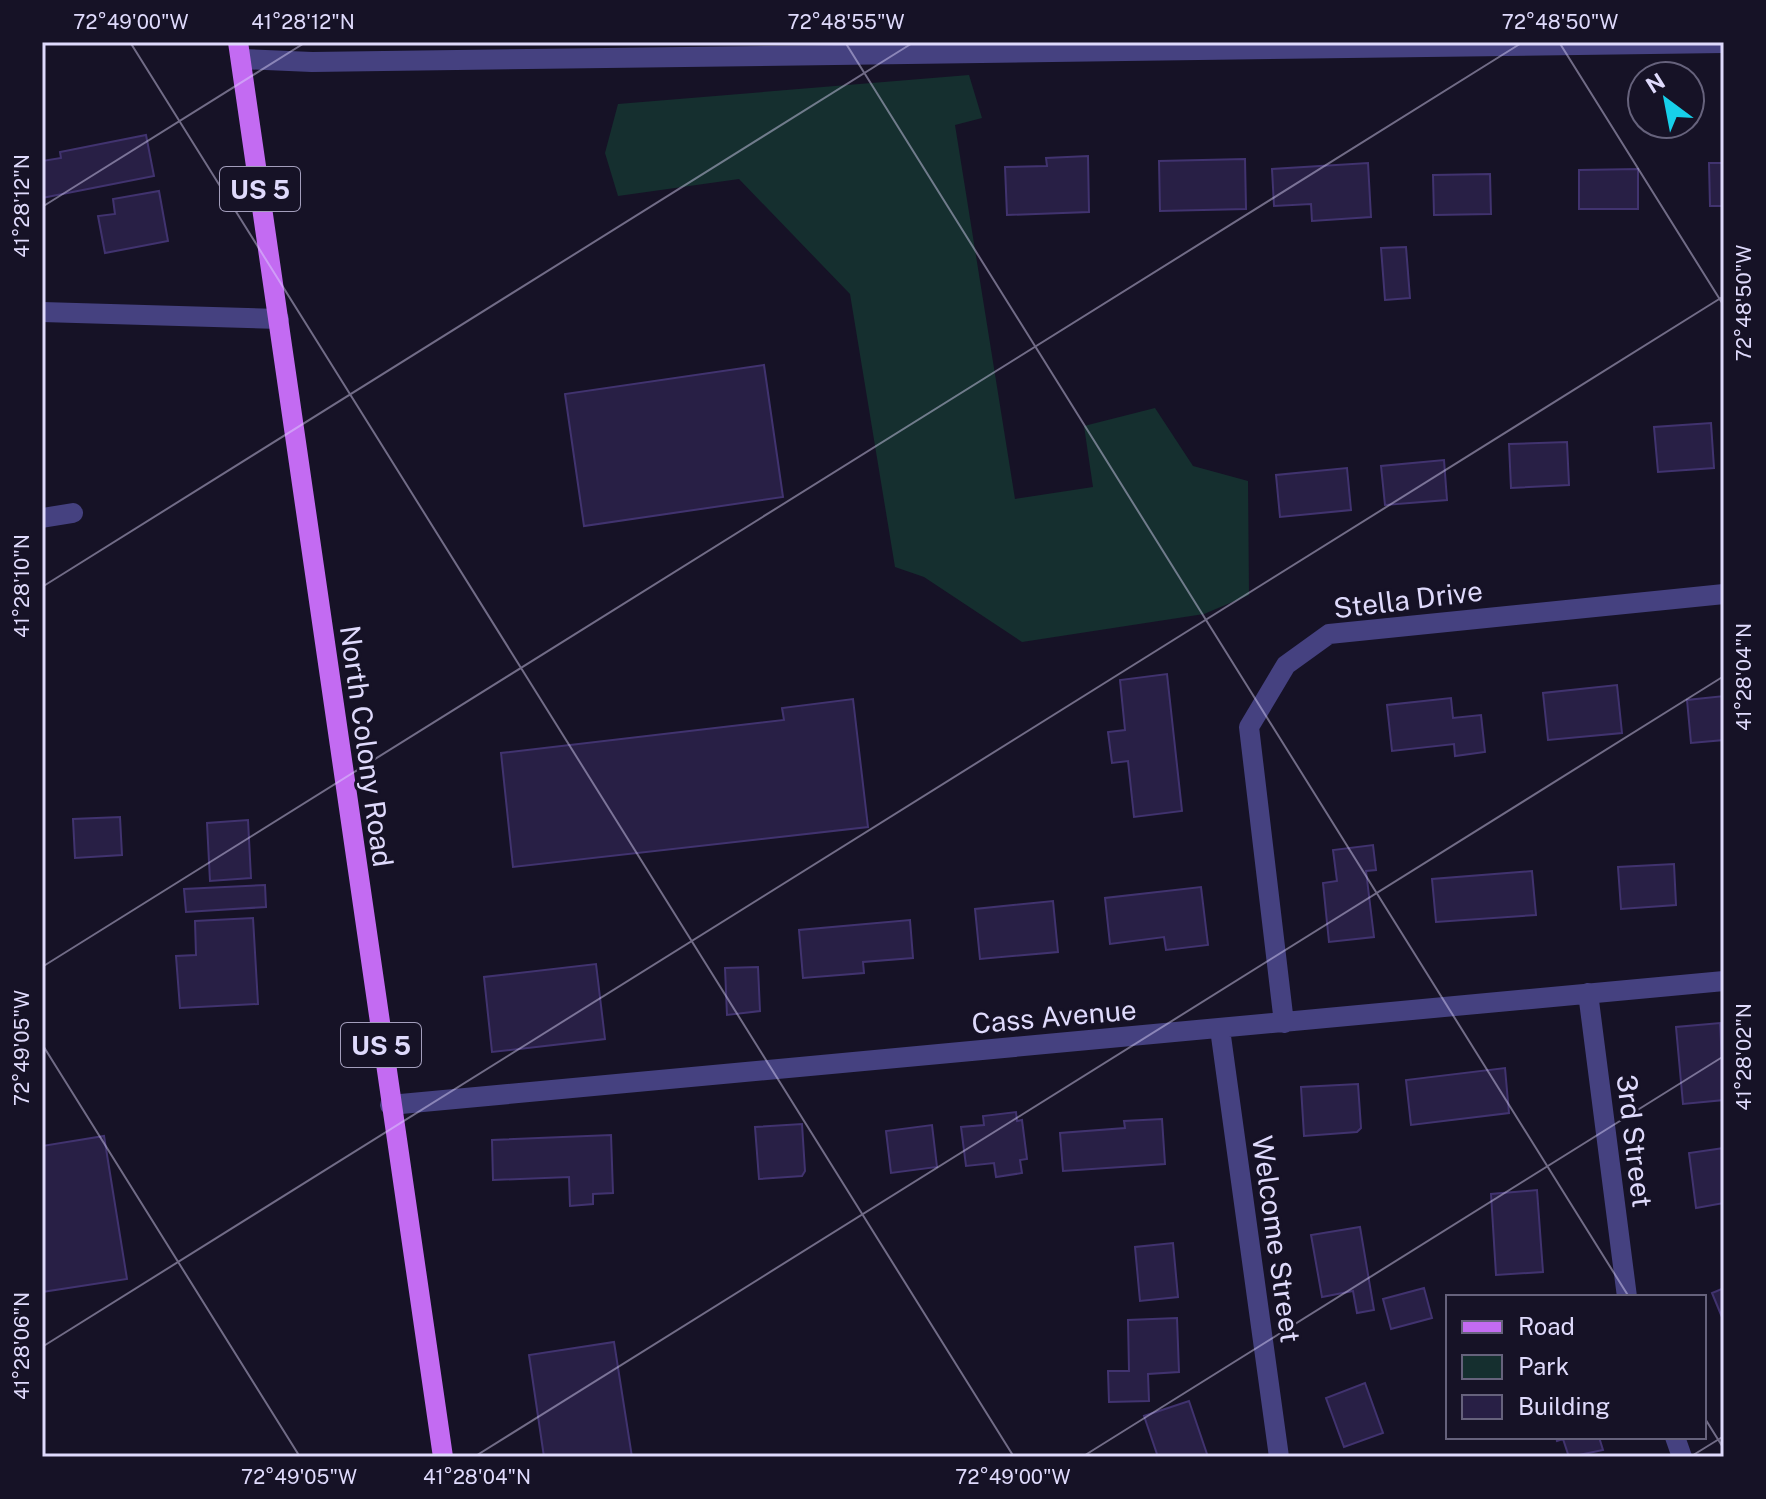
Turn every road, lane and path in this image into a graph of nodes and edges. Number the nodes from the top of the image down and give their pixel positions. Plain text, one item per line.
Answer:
1 (1724, 43) edge
2 (239, 50) edge
3 (562, 50) edge
4 (42, 312) edge
5 (279, 319) junction
6 (73, 513) dead end
7 (42, 518) edge
8 (1724, 594) edge
9 (1724, 981) edge
10 (1588, 993) junction
11 (1284, 1023) junction
12 (1220, 1029) junction
13 (390, 1105) junction
14 (1627, 1295) edge
15 (443, 1457) edge
16 (1279, 1457) edge

1 - 3 street
2 - 3 street
2 - 5 main road, North Colony Road / US 5
4 - 5 street
5 - 13 main road, North Colony Road / US 5
6 - 7 street
8 - 11 street, Stella Drive
9 - 10 street, Cass Avenue
10 - 11 street, Cass Avenue
10 - 14 street, 3rd Street
11 - 12 street, Cass Avenue
12 - 13 street, Cass Avenue
12 - 16 street, Welcome Street
13 - 15 main road, North Colony Road / US 5

